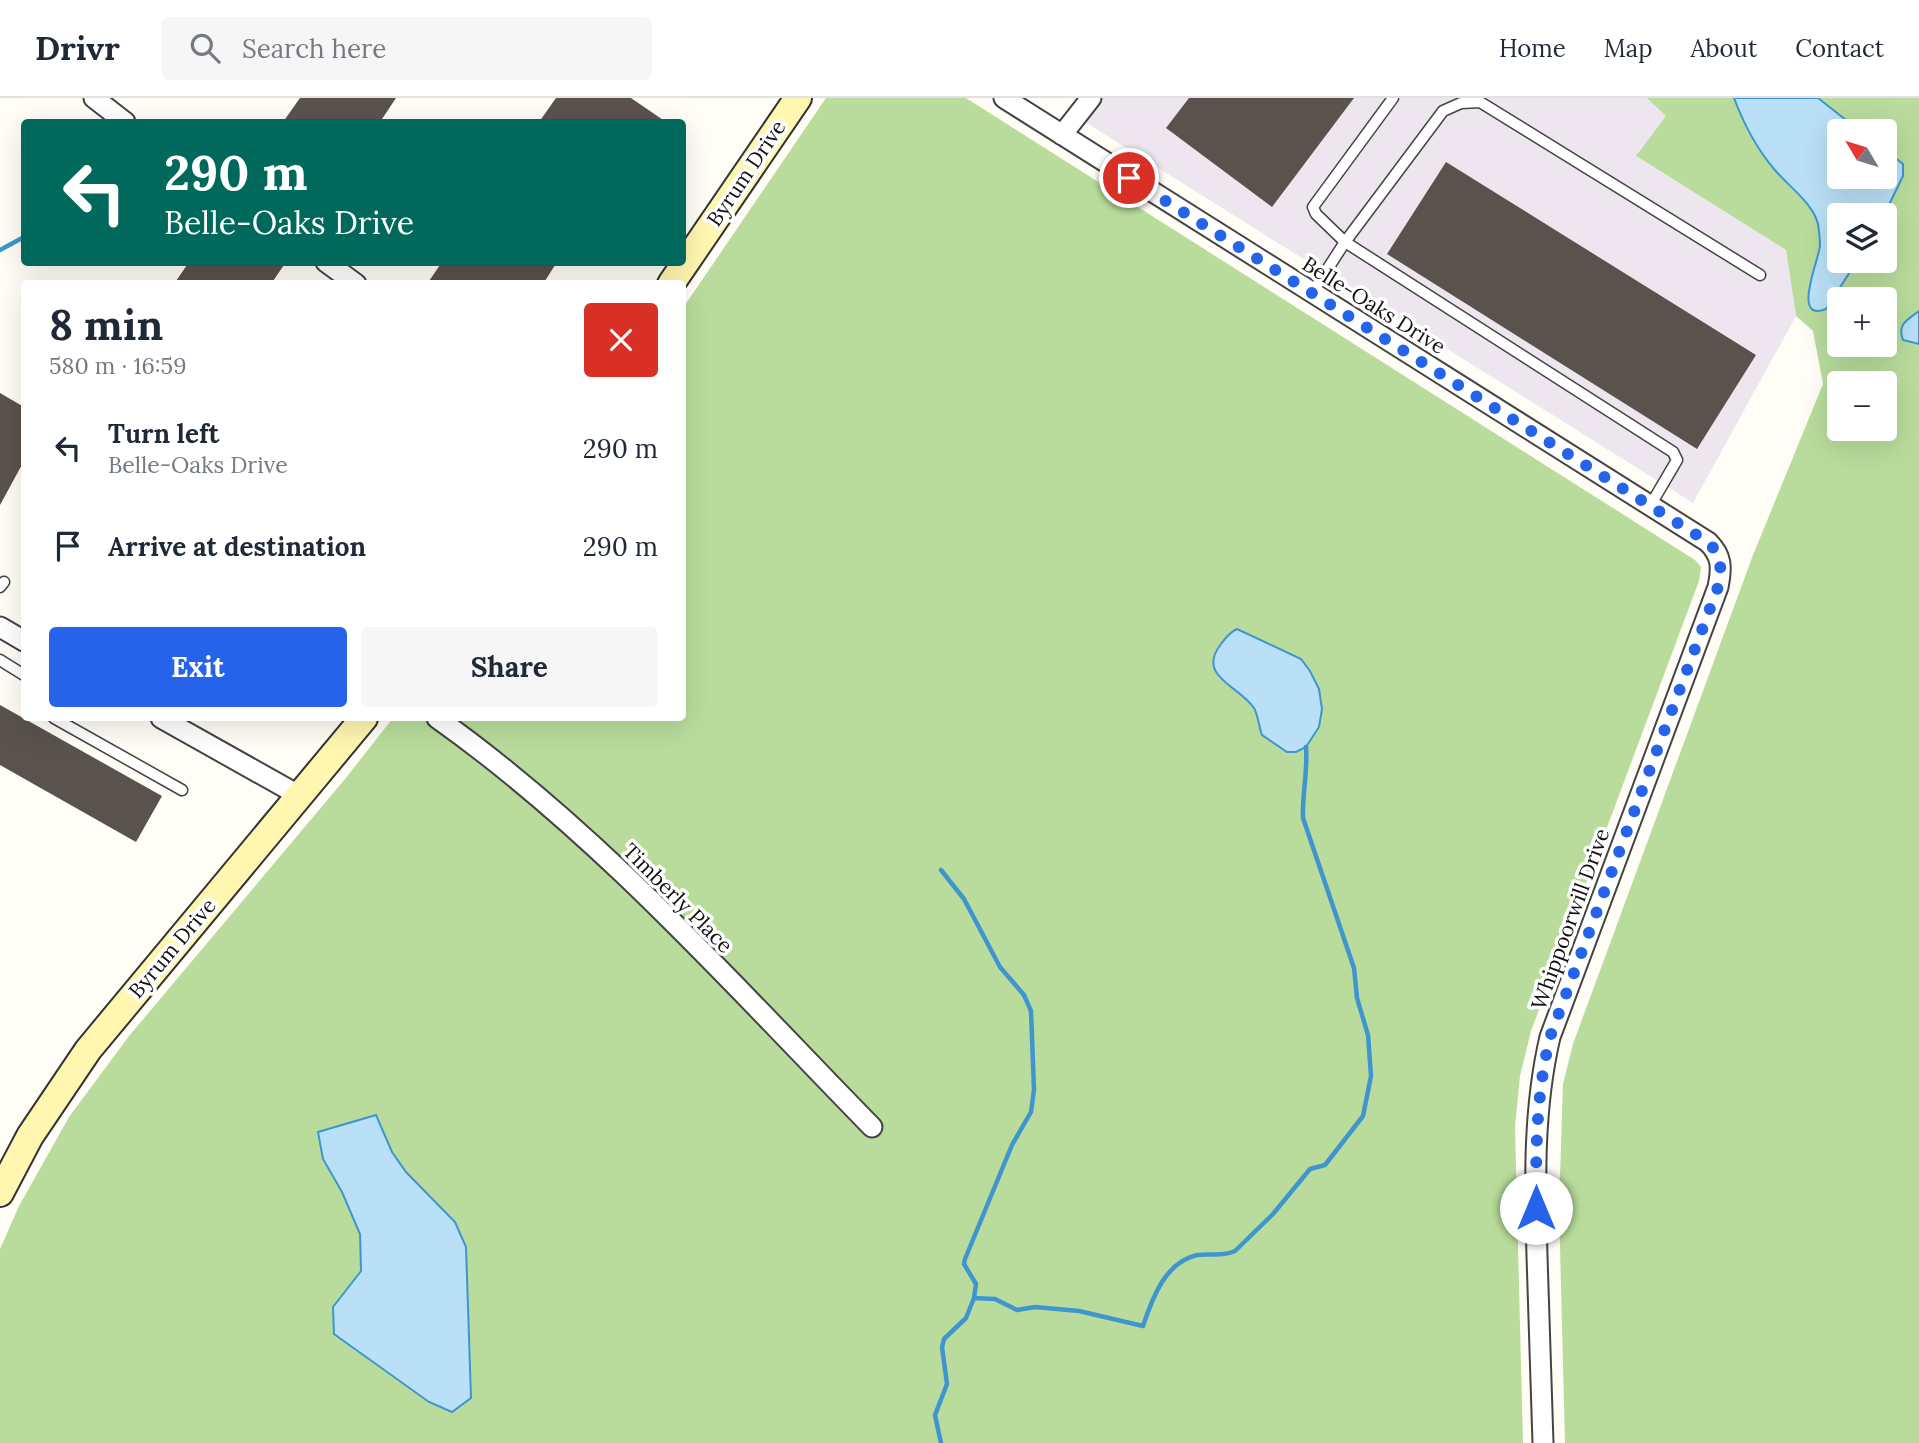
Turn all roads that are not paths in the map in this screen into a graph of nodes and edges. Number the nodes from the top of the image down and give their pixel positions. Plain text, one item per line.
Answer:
1 (94, 98) edge
2 (798, 98) edge
3 (1004, 98) edge
4 (1091, 98) edge
5 (1392, 98) edge
6 (121, 119) edge
7 (1062, 135) junction
8 (1345, 242) junction
9 (686, 262) edge
10 (331, 266) edge
11 (1760, 275) dead end
12 (351, 280) edge
13 (1312, 293) junction
14 (1650, 507) junction
15 (1717, 552) joint
16 (0, 627) edge
17 (21, 639) edge
18 (0, 660) edge
19 (21, 672) edge
20 (59, 721) edge
21 (166, 721) edge
22 (362, 721) edge
23 (441, 721) edge
24 (181, 790) dead end
25 (300, 796) junction
26 (872, 1126) dead end
27 (0, 1193) edge
28 (1543, 1443) edge

1 - 6 street
2 - 9 street, Byrum Drive
3 - 7 street, Belle-Oaks Drive
4 - 7 street
5 - 8 lane
7 - 13 street, Belle-Oaks Drive
8 - 11 lane
8 - 13 lane
8 - 14 lane
10 - 12 street
13 - 14 street, Belle-Oaks Drive
14 - 15 street, Belle-Oaks Drive
15 - 28 street, Whippoorwill Drive
16 - 17 street
18 - 19 lane
20 - 24 lane
21 - 25 street
22 - 25 street, Byrum Drive
23 - 26 street, Timberly Place
25 - 27 street, Byrum Drive

